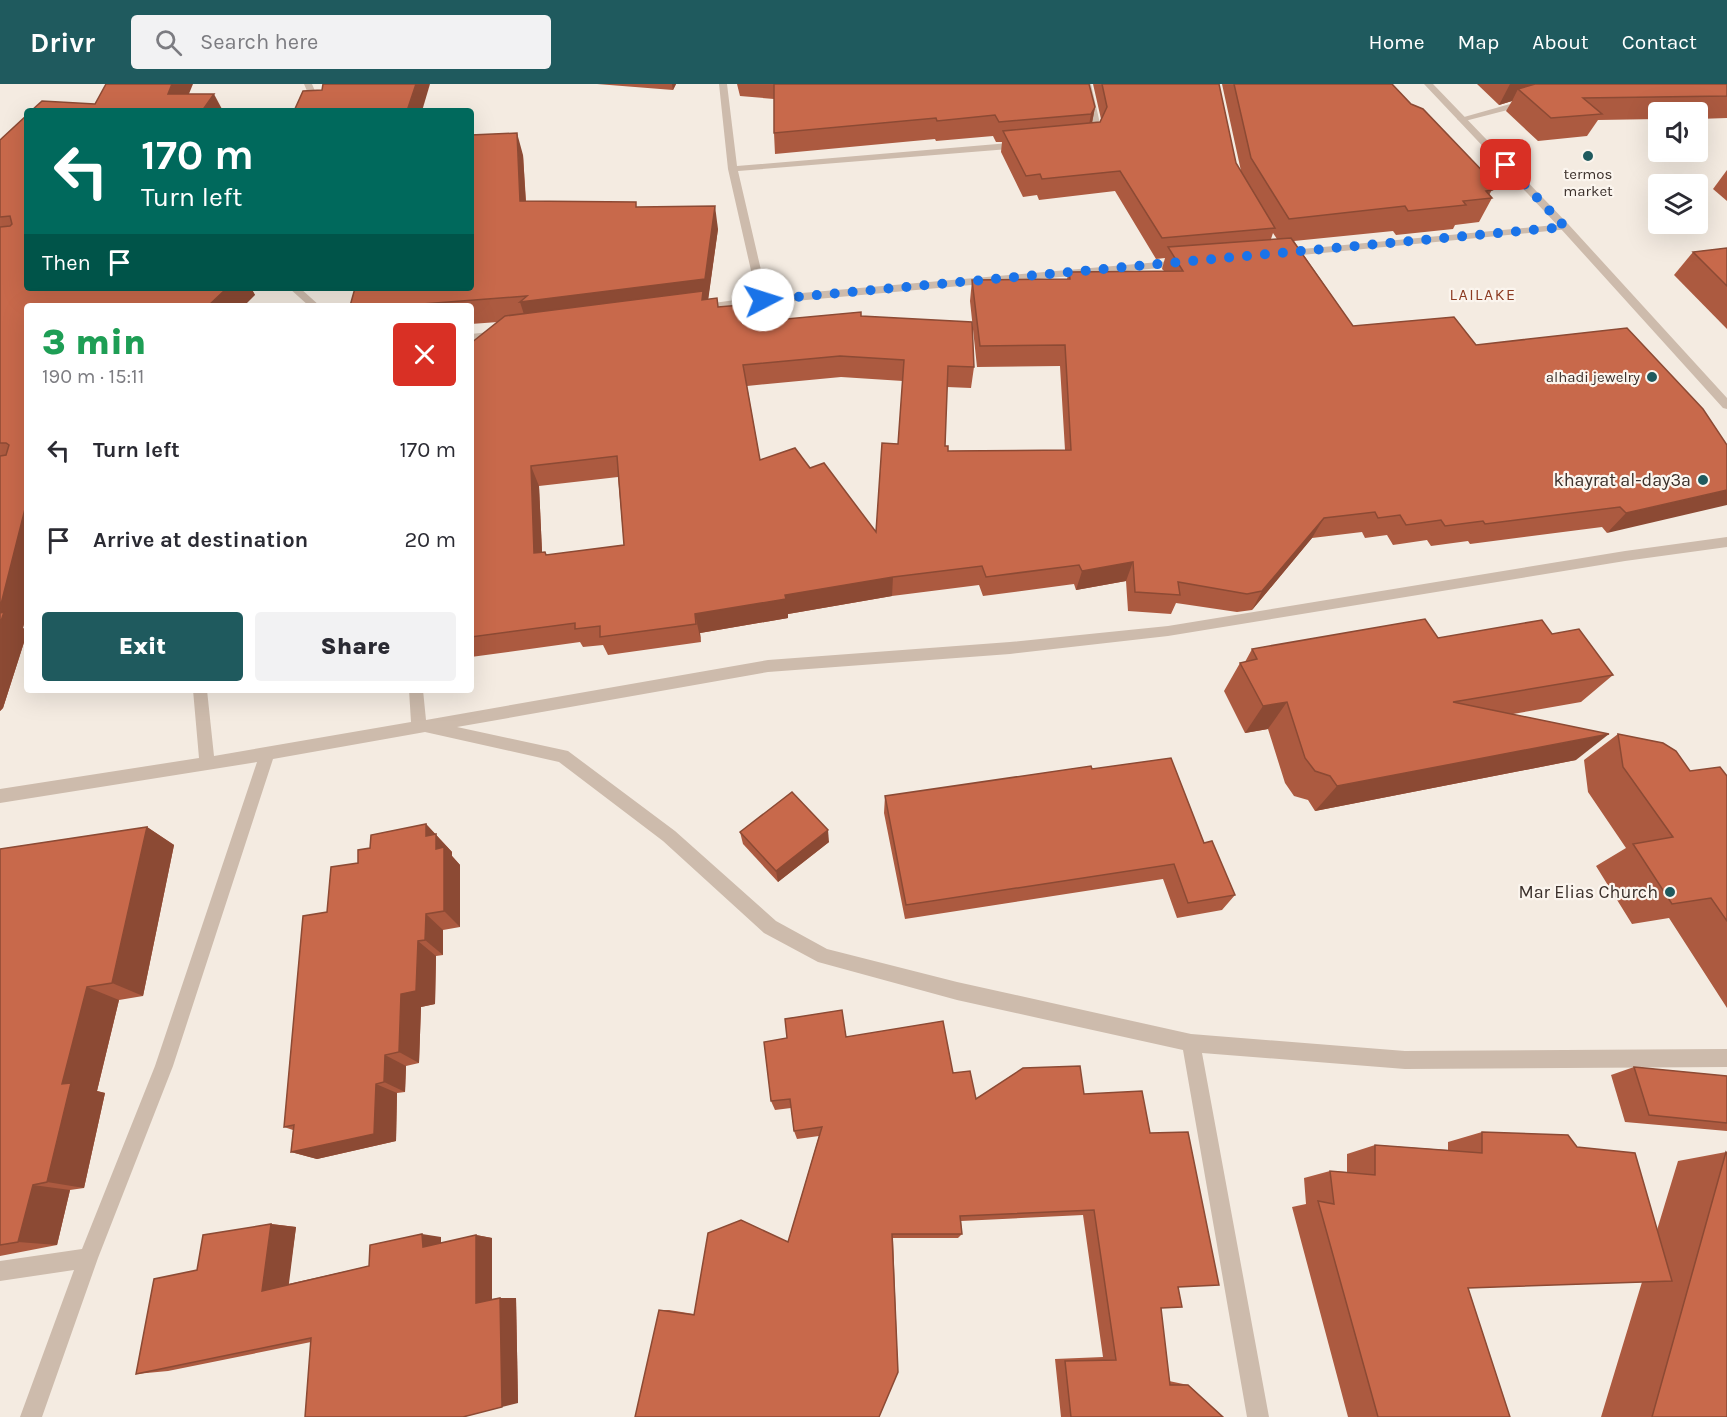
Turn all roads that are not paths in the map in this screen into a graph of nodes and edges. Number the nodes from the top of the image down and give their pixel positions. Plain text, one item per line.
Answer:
1 (308, 84) edge
2 (723, 84) edge
3 (1087, 84) edge
4 (1428, 84) edge
5 (1539, 99) edge
6 (305, 108) edge
7 (1461, 119) junction
8 (1081, 140) edge
9 (1035, 144) edge
10 (734, 169) junction
11 (1565, 227) junction
12 (1267, 256) edge
13 (1197, 262) edge
14 (298, 291) edge
15 (763, 300) junction
16 (312, 303) edge
17 (693, 309) edge
18 (506, 333) edge
19 (474, 337) edge
20 (1727, 405) edge
21 (1727, 542) edge
22 (200, 693) edge
23 (416, 693) edge
24 (419, 726) junction
25 (267, 754) junction
26 (207, 762) junction
27 (0, 796) edge
28 (1191, 1043) junction
29 (1727, 1058) edge
30 (88, 1258) junction
31 (0, 1270) edge
32 (32, 1417) edge
33 (1258, 1417) edge

1 - 6 street
2 - 10 street
3 - 8 street
4 - 7 street
5 - 7 street
7 - 11 street
9 - 10 street
10 - 15 street
11 - 12 street
11 - 20 street
13 - 15 street
14 - 16 street
15 - 17 street
18 - 19 street
21 - 24 street
22 - 26 street
23 - 24 street
24 - 25 street
24 - 28 street
25 - 26 street
25 - 30 street
26 - 27 street
28 - 29 street
28 - 33 street
30 - 31 street
30 - 32 street

